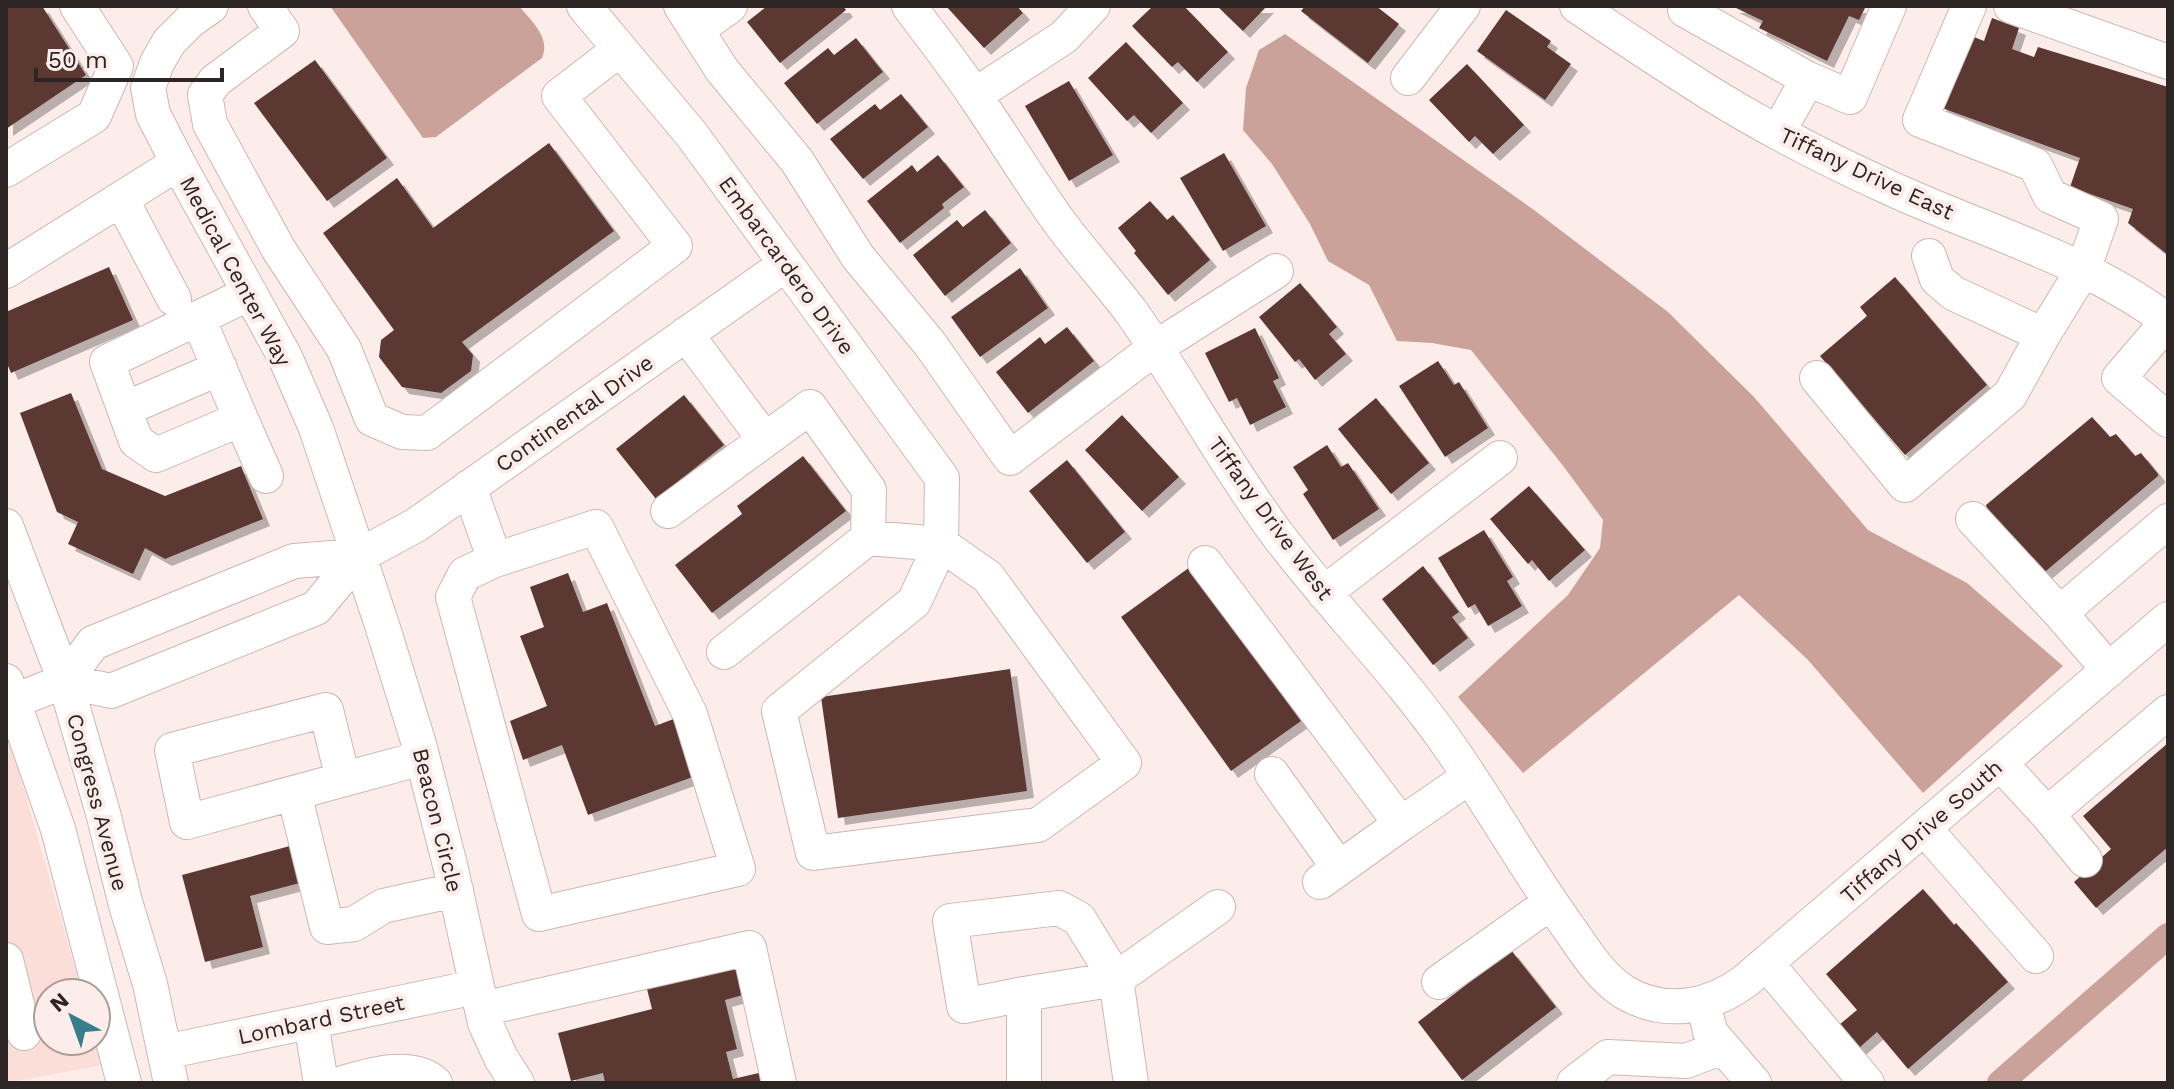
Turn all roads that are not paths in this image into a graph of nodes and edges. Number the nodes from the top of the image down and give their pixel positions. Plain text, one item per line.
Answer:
1 (77, 6) edge
2 (265, 6) edge
3 (584, 6) edge
4 (730, 6) edge
5 (909, 6) edge
6 (1093, 6) edge
7 (1463, 6) edge
8 (1577, 6) edge
9 (1889, 6) edge
10 (1969, 6) edge
11 (2011, 6) edge
12 (1686, 8) edge
13 (190, 12) edge
14 (689, 18) edge
15 (620, 49) junction
16 (1656, 58) junction
17 (2168, 62) edge
18 (157, 63) junction
19 (116, 66) junction
20 (1408, 78) dead end
21 (1808, 79) junction
22 (975, 95) junction
23 (1778, 132) junction
24 (178, 163) junction
25 (6, 170) edge
26 (121, 199) junction
27 (1929, 256) dead end
28 (283, 257) junction
29 (786, 264) junction
30 (2083, 270) junction
31 (6, 271) edge
32 (1276, 271) dead end
33 (246, 287) junction
34 (186, 308) junction
35 (2168, 321) edge
36 (686, 334) junction
37 (2043, 335) junction
38 (1155, 348) junction
39 (220, 368) junction
40 (1817, 378) dead end
41 (125, 409) junction
42 (241, 419) junction
43 (2168, 420) edge
44 (765, 440) junction
45 (1500, 458) dead end
46 (266, 476) dead end
47 (469, 487) junction
48 (668, 511) dead end
49 (1973, 519) dead end
50 (2168, 521) edge
51 (6, 526) edge
52 (868, 538) junction
53 (941, 544) junction
54 (359, 556) junction
55 (495, 560) junction
56 (1205, 563) dead end
57 (1324, 593) junction
58 (2060, 613) junction
59 (2168, 619) edge
60 (724, 652) dead end
61 (2109, 670) junction
62 (65, 681) junction
63 (10, 691) edge
64 (2168, 712) edge
65 (422, 758) junction
66 (2000, 763) junction
67 (1272, 774) dead end
68 (1469, 777) junction
69 (343, 779) junction
70 (294, 793) junction
71 (2047, 814) junction
72 (1401, 824) junction
73 (1924, 828) junction
74 (2085, 860) dead end
75 (456, 890) junction
76 (1550, 903) junction
77 (1218, 907) dead end
78 (2036, 956) dead end
79 (6, 960) edge
80 (1766, 963) junction
81 (92, 977) edge
82 (1116, 979) junction
83 (1439, 982) dead end
84 (1024, 994) junction
85 (479, 998) junction
86 (1658, 1005) joint
87 (1706, 1018) junction
88 (311, 1022) junction
89 (26, 1032) edge
90 (112, 1049) edge
91 (168, 1067) edge
92 (124, 1083) edge
93 (321, 1083) edge
94 (343, 1083) edge
95 (435, 1083) edge
96 (517, 1083) edge
97 (779, 1083) edge
98 (1024, 1083) edge
99 (1131, 1083) edge
100 (1574, 1083) edge
101 (1754, 1083) edge
102 (1867, 1083) edge

1 - 19 street
2 - 28 street
3 - 15 street, Embarcardero Drive
4 - 14 street
5 - 22 street, Tiffany Drive West
6 - 22 street
7 - 20 street
8 - 16 street, Tiffany Drive East
9 - 21 street
10 - 30 street
11 - 17 street
12 - 16 street
12 - 21 street
13 - 18 street, Medical Center Way
14 - 38 street
15 - 28 street
15 - 29 street, Embarcardero Drive
16 - 23 street, Tiffany Drive East
18 - 19 street
18 - 24 street, Medical Center Way
19 - 25 street
21 - 23 street
22 - 38 street, Tiffany Drive West
23 - 30 street, Tiffany Drive East
24 - 26 street
24 - 33 street, Medical Center Way
26 - 31 street
26 - 34 street
27 - 37 street
28 - 33 street
29 - 36 street, Continental Drive
29 - 53 street, Embarcardero Drive
30 - 35 street, Tiffany Drive East
30 - 37 street
32 - 38 street
33 - 34 street
33 - 54 street, Medical Center Way
34 - 39 street
34 - 41 street
35 - 43 street
36 - 44 street
36 - 47 street, Continental Drive
37 - 40 street
38 - 57 street, Tiffany Drive West
39 - 41 street
39 - 42 street
41 - 42 street
42 - 46 street
44 - 48 street
44 - 52 street
45 - 57 street
47 - 54 street, Continental Drive
47 - 55 street
49 - 58 street
50 - 58 street
51 - 62 street, Congress Avenue
52 - 53 street
52 - 60 street
53 - 53 street
54 - 62 street, Continental Drive
54 - 62 street, Continental Drive
54 - 65 street, Beacon Circle
55 - 55 street
56 - 72 street
57 - 68 street, Tiffany Drive West
58 - 61 street
59 - 61 street, Tiffany Drive South
61 - 66 street, Tiffany Drive South
62 - 63 street
62 - 91 street, Congress Avenue
63 - 81 street, Congress Avenue
64 - 71 street
65 - 69 street
65 - 75 street, Beacon Circle
66 - 71 street
66 - 73 street, Tiffany Drive South
67 - 72 street
68 - 72 street
68 - 76 street, Tiffany Drive West
69 - 70 street
69 - 70 street
70 - 75 street
71 - 74 street
73 - 78 street
73 - 80 street, Tiffany Drive South
75 - 85 street, Beacon Circle
76 - 83 street
76 - 86 street, Tiffany Drive West
77 - 82 street
79 - 89 street
80 - 87 street, Tiffany Drive South
80 - 102 street
82 - 84 street
82 - 84 street
82 - 99 street
84 - 98 street
85 - 88 street, Lombard Street
85 - 96 street, Beacon Circle
85 - 97 street, Lombard Street
86 - 87 street, Tiffany Drive South
87 - 100 street
87 - 101 street
88 - 91 street, Lombard Street
88 - 93 street
90 - 92 street, Congress Avenue
94 - 95 street

